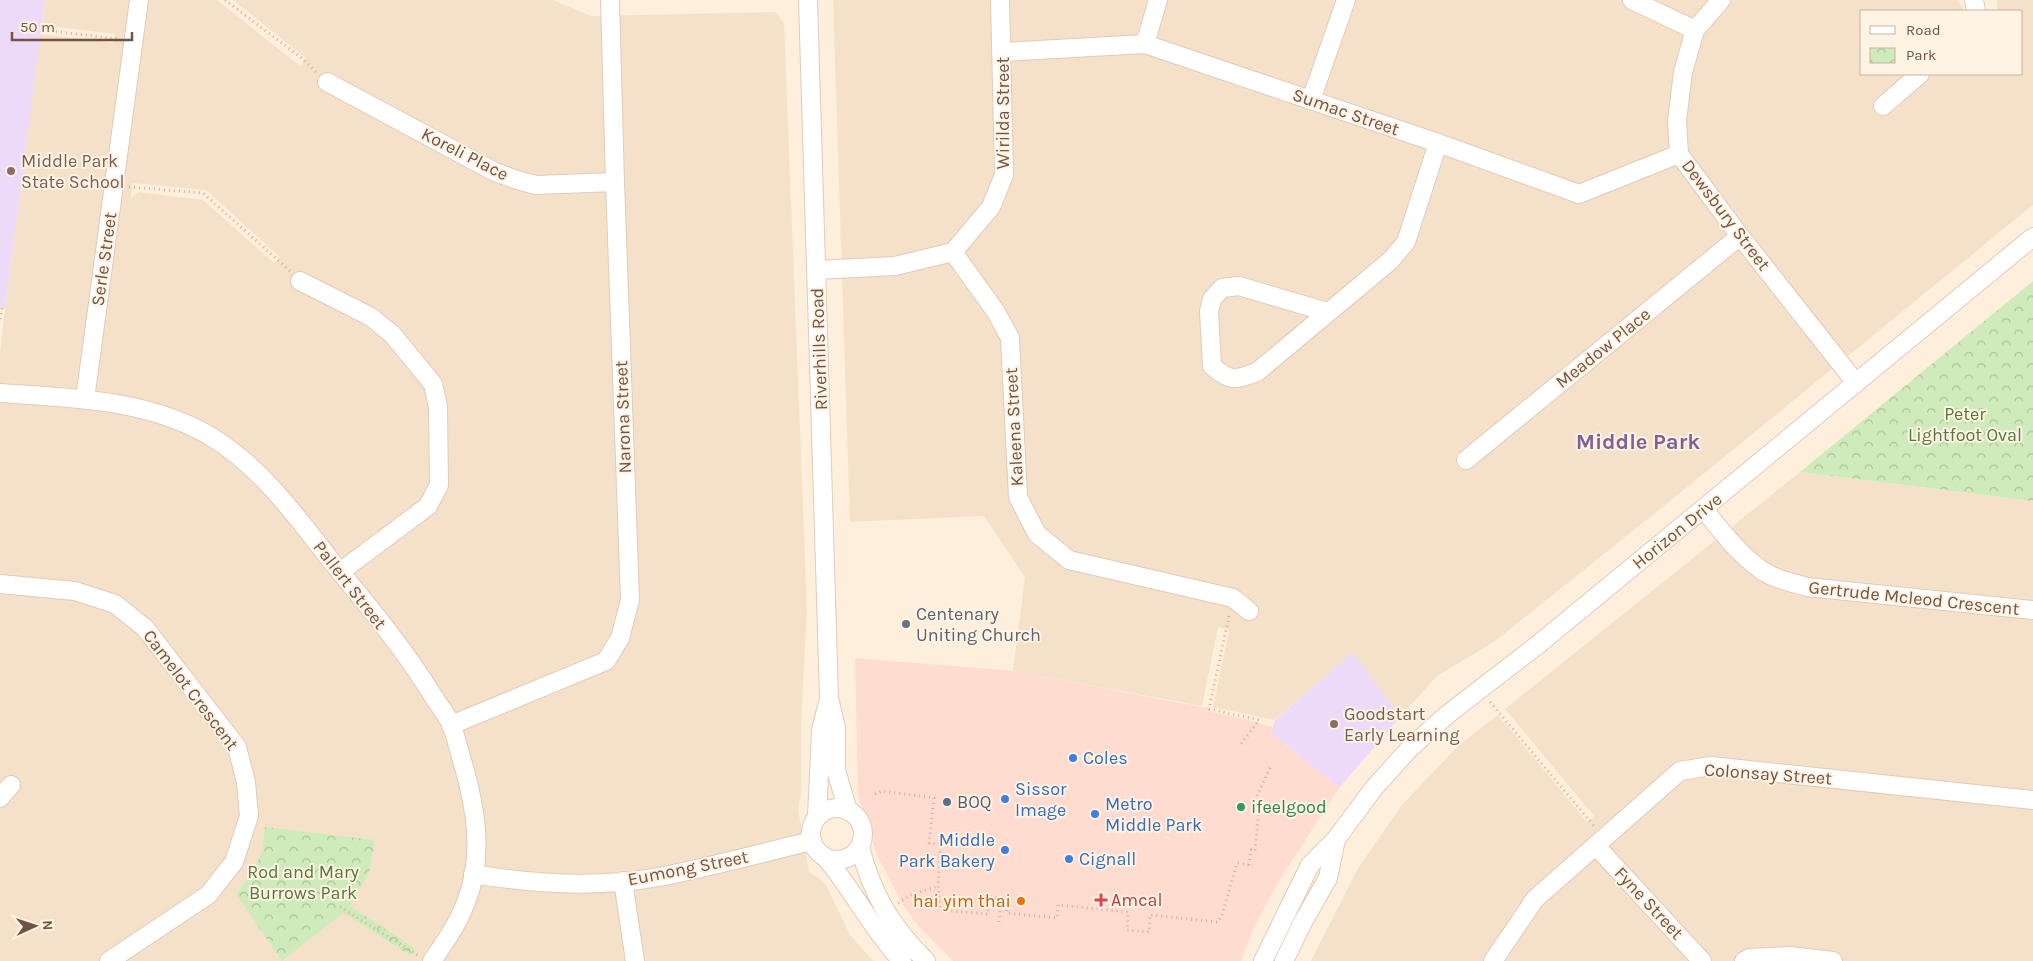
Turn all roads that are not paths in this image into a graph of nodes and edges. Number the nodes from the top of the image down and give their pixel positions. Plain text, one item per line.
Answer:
1 (139, 0) edge
2 (610, 0) edge
3 (808, 0) edge
4 (1000, 0) edge
5 (1158, 0) edge
6 (1346, 0) edge
7 (1632, 0) edge
8 (1721, 0) edge
9 (1695, 30) junction
10 (1145, 44) junction
11 (1003, 52) junction
12 (1919, 75) edge
13 (327, 82) road end
14 (1312, 100) junction
15 (1882, 106) dead end
16 (1438, 143) junction
17 (1679, 154) junction
18 (615, 182) junction
19 (1740, 236) junction
20 (2033, 237) edge
21 (953, 252) junction
22 (817, 270) junction
23 (300, 281) road end
24 (1327, 312) junction
25 (1856, 383) junction
26 (0, 393) edge
27 (85, 399) junction
28 (1466, 460) dead end
29 (1704, 509) junction
30 (340, 572) junction
31 (0, 584) edge
32 (2033, 610) edge
33 (1249, 611) dead end
34 (829, 698) junction
35 (451, 725) junction
36 (11, 785) dead end
37 (0, 798) edge
38 (2033, 800) edge
39 (848, 811) junction
40 (817, 817) junction
41 (1336, 839) junction
42 (812, 841) junction
43 (1600, 842) junction
44 (860, 847) junction
45 (825, 857) junction
46 (473, 874) junction
47 (623, 881) junction
48 (109, 961) edge
49 (432, 961) edge
50 (635, 961) edge
51 (902, 961) edge
52 (926, 961) edge
53 (1263, 961) edge
54 (1284, 961) edge
55 (1493, 961) edge
56 (1702, 961) edge
57 (1744, 961) edge
58 (1833, 961) edge

1 - 27 street, Serle Street
2 - 18 street, Narona Street
3 - 22 street, Riverhills Road
4 - 11 street, Wirilda Street
5 - 10 street
6 - 14 street
7 - 9 street
8 - 9 street, Dewsbury Street
9 - 17 street, Dewsbury Street
10 - 11 street, Sumac Street
10 - 14 street, Sumac Street
11 - 21 street, Wirilda Street
12 - 15 street
13 - 18 street, Koreli Place
14 - 16 street, Sumac Street
16 - 17 street, Sumac Street
16 - 24 street
17 - 19 street, Dewsbury Street
18 - 35 street, Narona Street
19 - 25 street, Dewsbury Street
19 - 28 street, Meadow Place
20 - 25 street, Horizon Drive
21 - 22 street
21 - 33 street, Kaleena Street
22 - 34 street, Riverhills Road
23 - 30 street
24 - 24 street
25 - 29 street, Horizon Drive
26 - 27 street, Pallert Street
27 - 30 street, Pallert Street
29 - 32 street, Gertrude Mcleod Crescent
29 - 41 street, Horizon Drive
30 - 35 street, Pallert Street
31 - 48 street, Camelot Crescent
34 - 39 street, Riverhills Road
34 - 40 street, Riverhills Road
35 - 46 street, Pallert Street
36 - 37 street
38 - 43 street, Colonsay Street
39 - 40 street
39 - 44 street
40 - 42 street
41 - 53 street, Horizon Drive
41 - 54 street, Horizon Drive
42 - 45 street
42 - 47 street, Eumong Street
43 - 55 street, Colonsay Street
43 - 56 street, Fyne Street
44 - 45 street
44 - 52 street
45 - 51 street
46 - 47 street, Eumong Street
46 - 49 street, Pallert Street
47 - 50 street
57 - 58 street

